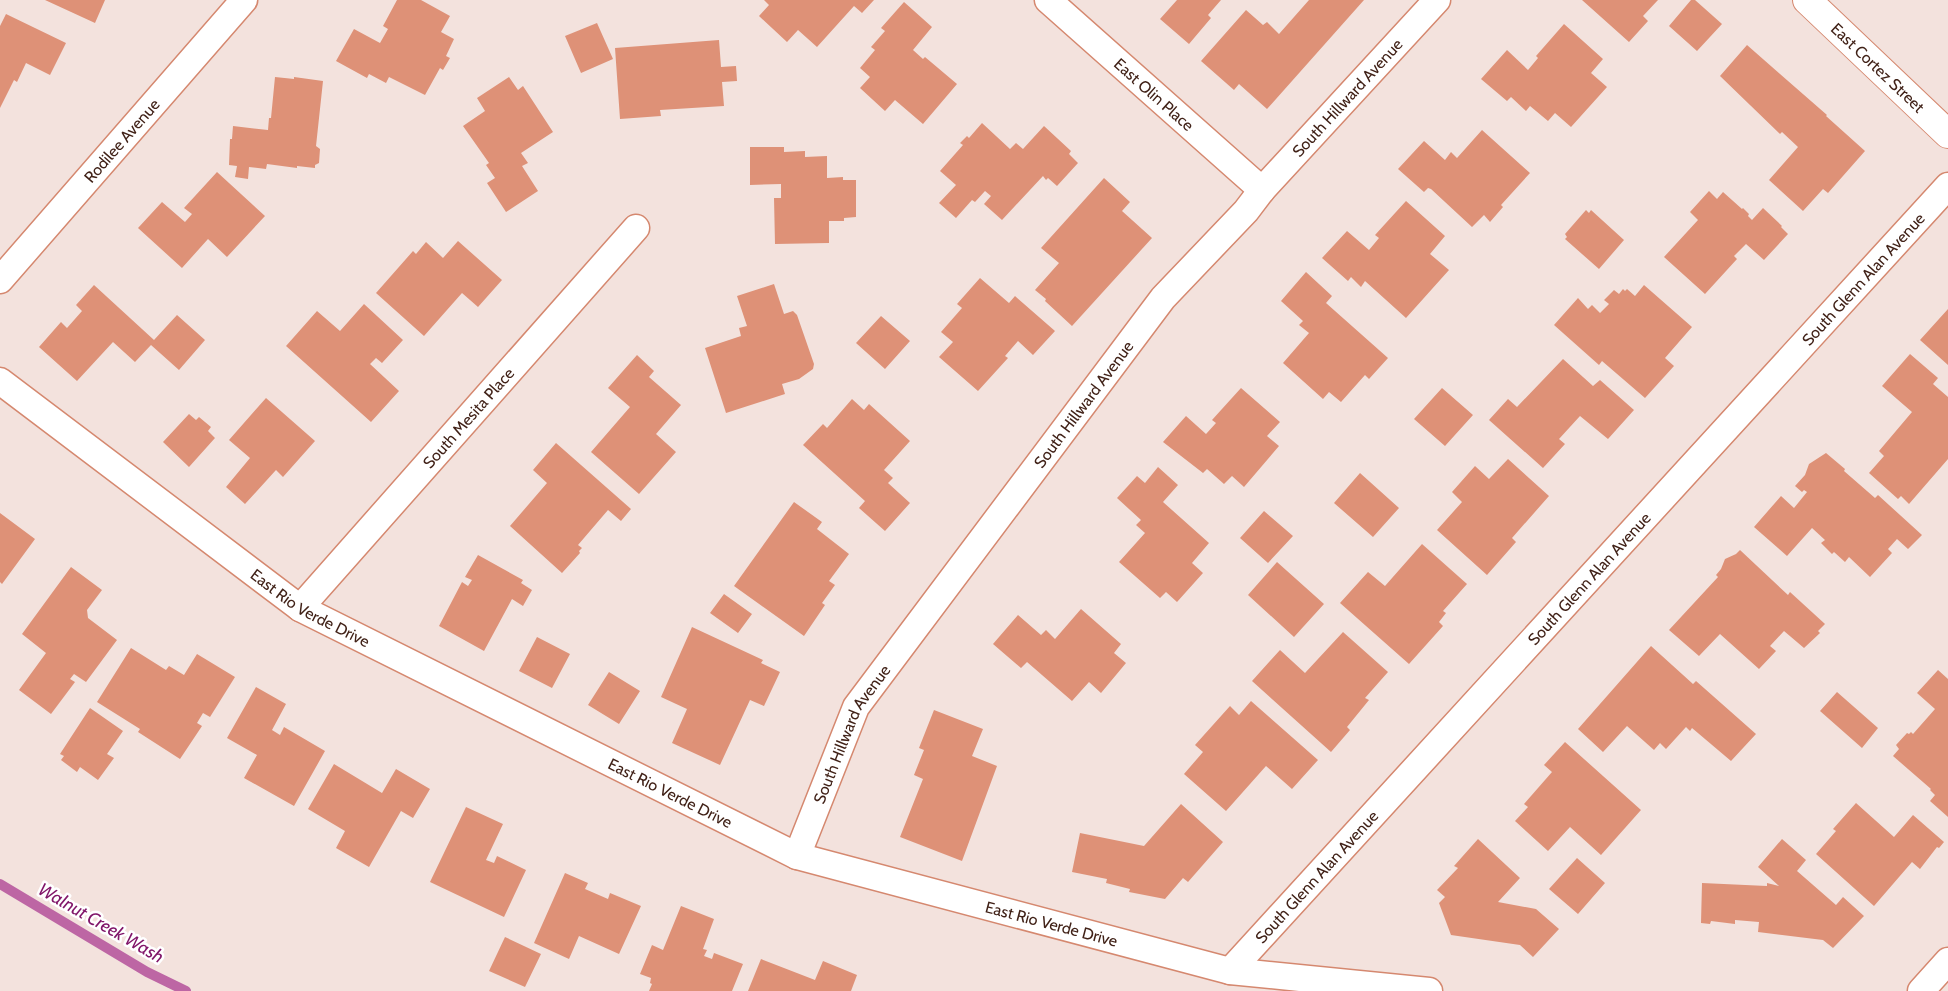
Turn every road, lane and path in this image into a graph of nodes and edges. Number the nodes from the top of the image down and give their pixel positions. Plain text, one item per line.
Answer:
1 (244, 0) edge
2 (1048, 0) edge
3 (1437, 0) edge
4 (1807, 0) edge
5 (1948, 134) edge
6 (1948, 186) edge
7 (1262, 190) junction
8 (636, 228) dead end
9 (0, 280) edge
10 (0, 381) edge
11 (300, 608) junction
12 (797, 856) junction
13 (1948, 961) edge
14 (1230, 971) junction
15 (1429, 991) edge
16 (1921, 991) edge

1 - 9 street, Rodilee Avenue
2 - 7 street, East Olin Place
3 - 7 street, South Hillward Avenue
4 - 5 street, East Cortez Street
6 - 14 street, South Glenn Alan Avenue
7 - 12 street, South Hillward Avenue
8 - 11 street, South Mesita Place
10 - 11 street, East Rio Verde Drive
11 - 12 street, East Rio Verde Drive
12 - 14 street, East Rio Verde Drive
13 - 16 street
14 - 15 street, East Rio Verde Drive

